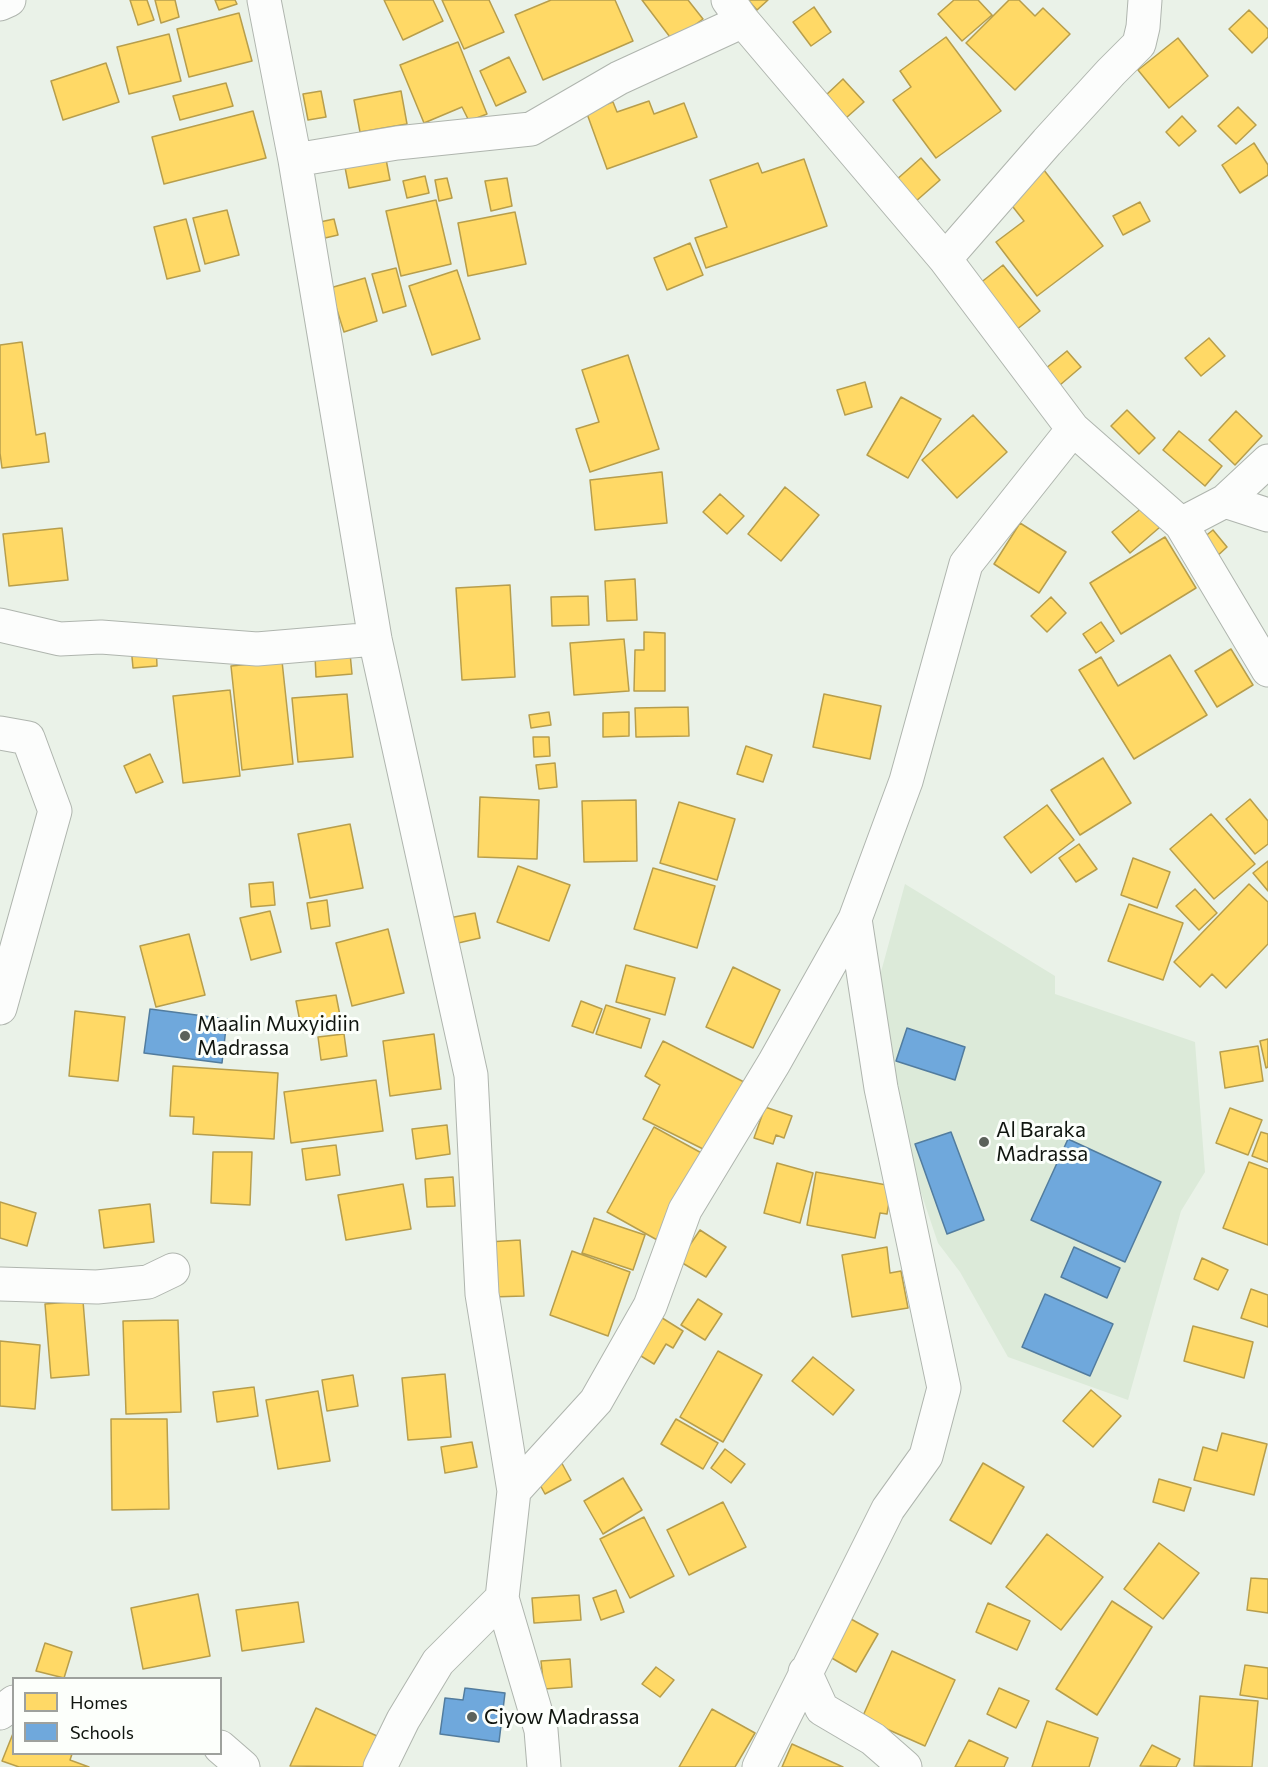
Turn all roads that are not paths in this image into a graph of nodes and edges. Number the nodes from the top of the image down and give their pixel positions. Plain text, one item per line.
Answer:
1 (9, 0) edge
2 (264, 0) edge
3 (1145, 0) edge
4 (0, 4) edge
5 (735, 10) edge
6 (295, 160) junction
7 (945, 258) junction
8 (1073, 429) junction
9 (1268, 461) edge
10 (1225, 501) junction
11 (1268, 515) edge
12 (1181, 524) junction
13 (0, 625) edge
14 (375, 639) junction
15 (1268, 670) edge
16 (0, 733) edge
17 (855, 919) junction
18 (0, 1008) edge
19 (174, 1270) dead end
20 (0, 1284) edge
21 (514, 1491) junction
22 (502, 1598) junction
23 (805, 1672) junction
24 (12, 1704) edge
25 (0, 1713) edge
26 (222, 1749) edge
27 (243, 1767) edge
28 (380, 1767) edge
29 (544, 1767) edge
30 (759, 1767) edge
31 (905, 1767) edge

1 - 4 street
2 - 6 street
3 - 7 street
5 - 6 street
5 - 7 street
6 - 14 street
7 - 8 street
8 - 12 street
8 - 17 street
9 - 10 street
10 - 11 street
10 - 12 street
12 - 15 street
13 - 14 street
14 - 21 street
16 - 18 street
17 - 21 street
17 - 23 street
19 - 20 street
21 - 22 street
22 - 28 street
22 - 29 street
23 - 30 street
23 - 31 street
24 - 25 street
26 - 27 street

